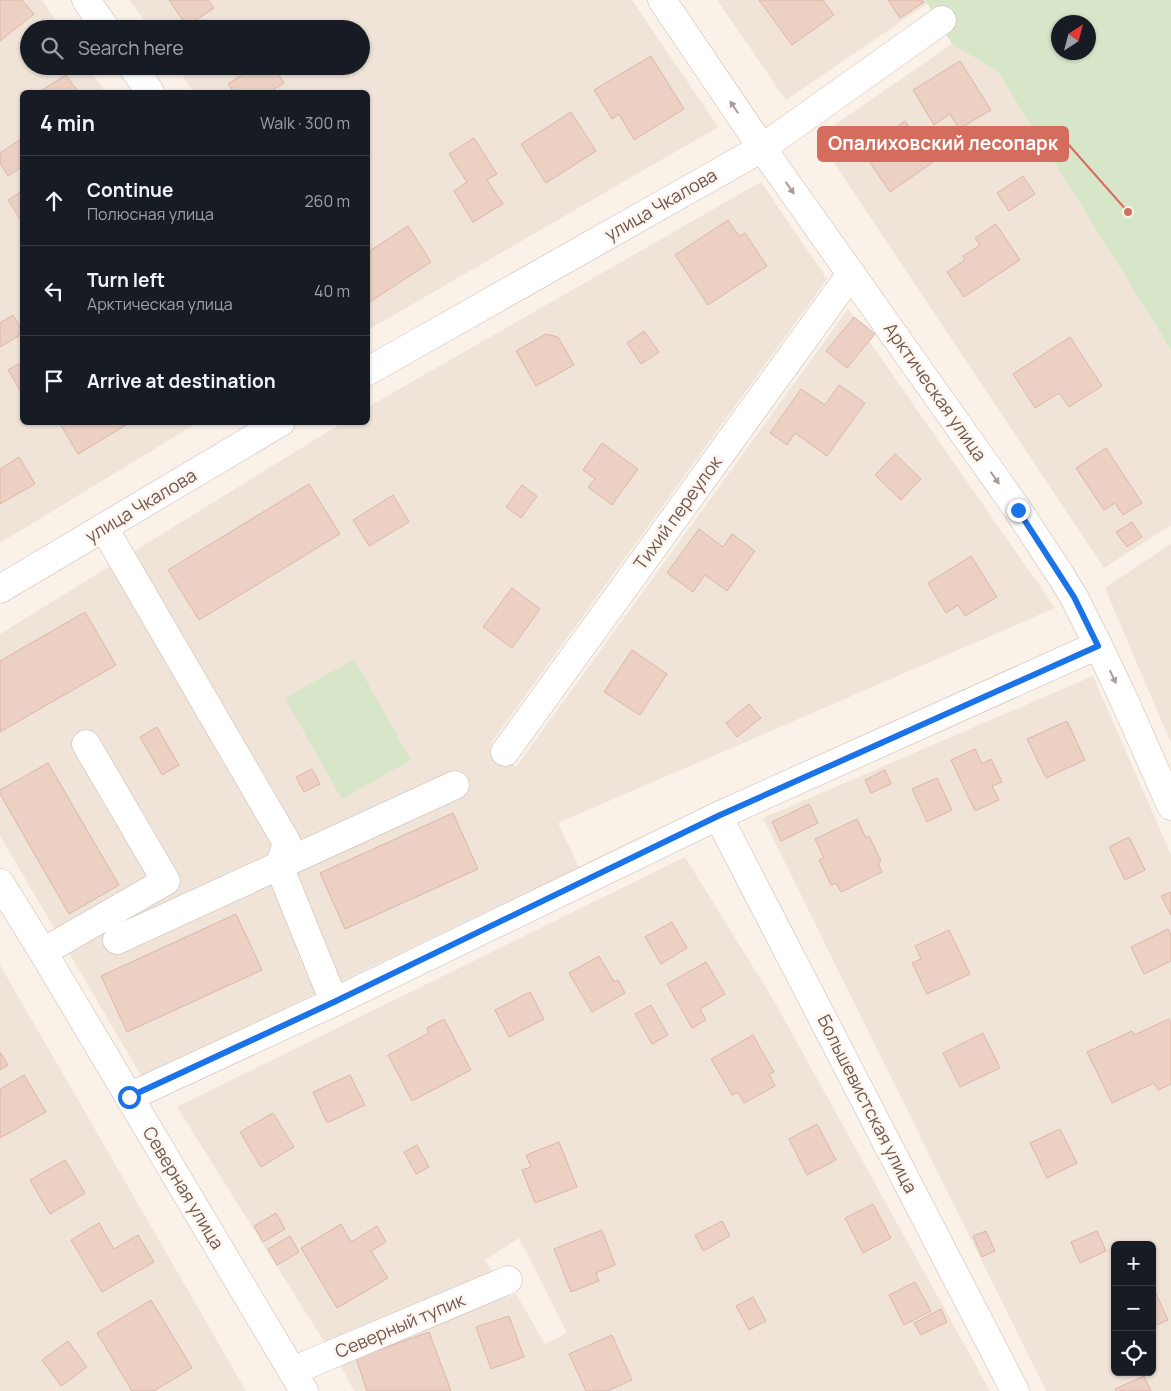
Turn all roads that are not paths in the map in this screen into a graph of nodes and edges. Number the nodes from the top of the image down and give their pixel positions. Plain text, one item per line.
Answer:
1 (86, 0) edge
2 (662, 0) edge
3 (100, 20) edge
4 (942, 20) dead end
5 (138, 75) edge
6 (149, 90) edge
7 (762, 148) junction
8 (851, 274) junction
9 (370, 370) edge
10 (276, 425) edge
11 (104, 528) junction
12 (0, 589) edge
13 (1098, 646) junction
14 (86, 744) dead end
15 (505, 752) dead end
16 (455, 785) dead end
17 (1171, 806) edge
18 (718, 816) junction
19 (279, 866) junction
20 (0, 884) edge
21 (117, 940) dead end
22 (43, 952) junction
23 (334, 1002) junction
24 (129, 1097) junction
25 (508, 1280) dead end
26 (298, 1381) edge
27 (1015, 1391) edge

1 - 3 street
7 -> 2 street, Арктическая улица
4 - 7 street, улица Чкалова
5 - 6 street
7 -> 8 street, Арктическая улица
7 - 9 street, улица Чкалова
8 -> 13 street, Арктическая улица
8 - 15 street, Тихий переулок
10 - 11 street, улица Чкалова
11 - 12 street, улица Чкалова
11 - 19 street
13 -> 17 street, Арктическая улица
13 - 18 street
14 - 22 street
16 - 19 street
18 - 23 street
18 - 27 street, Большевистская улица
19 - 21 street
19 - 23 street
20 - 22 street, Северная улица
22 - 24 street, Северная улица
23 - 24 street
24 - 26 street, Северная улица
25 - 26 street, Северный тупик

